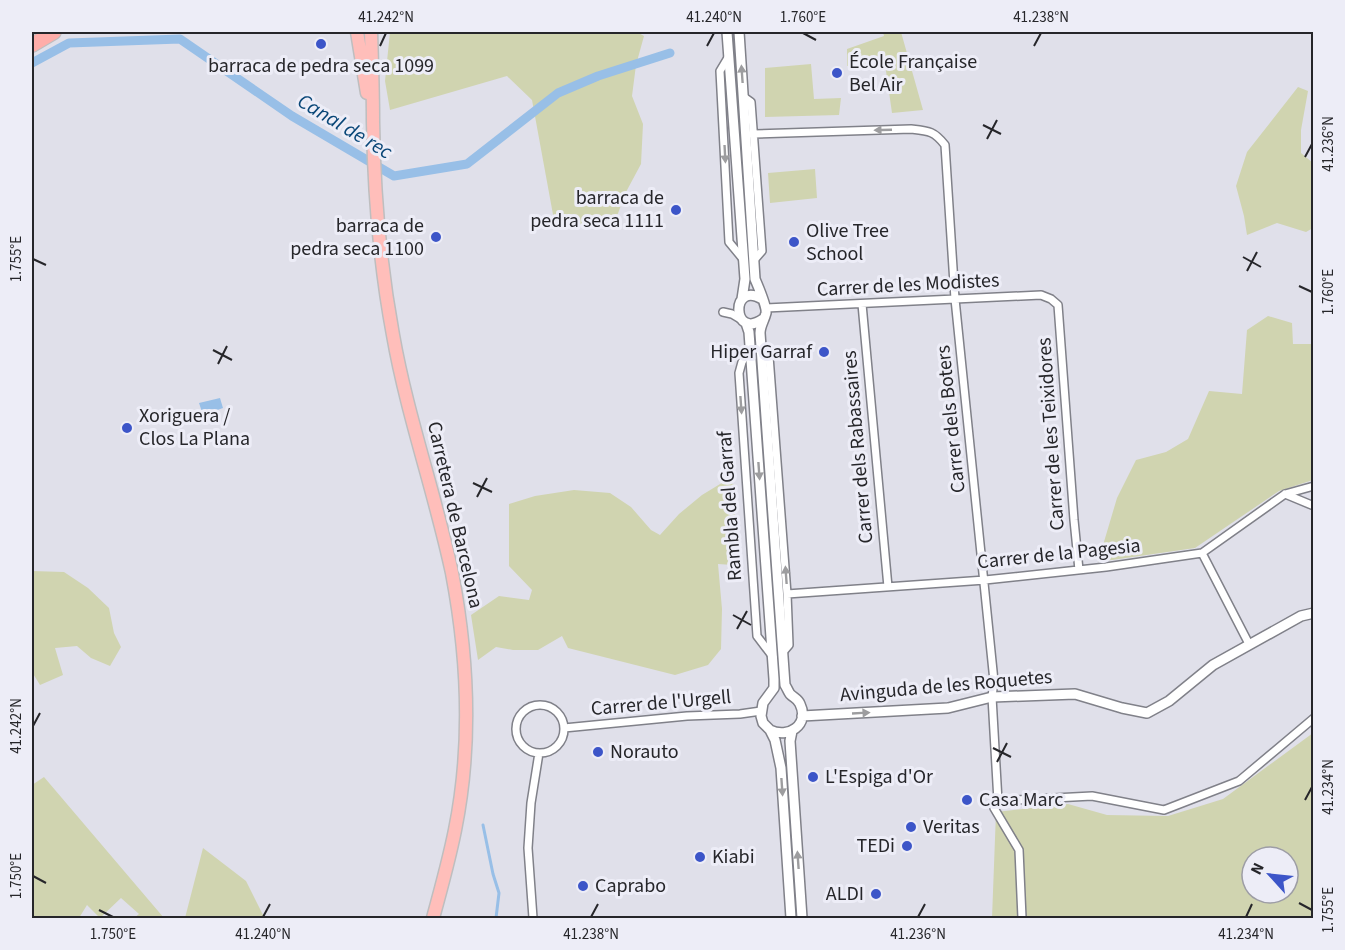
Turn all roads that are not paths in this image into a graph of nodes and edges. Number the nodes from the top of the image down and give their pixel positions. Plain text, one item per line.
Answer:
1 (54, 32) edge
2 (357, 32) edge
3 (371, 32) edge
4 (727, 32) edge
5 (739, 32) edge
6 (32, 45) edge
7 (744, 97) junction
8 (373, 121) junction
9 (754, 134) junction
10 (755, 259) junction
11 (1051, 298) joint
12 (955, 299) junction
13 (741, 301) junction
14 (764, 303) junction
15 (862, 304) junction
16 (763, 319) junction
17 (744, 321) junction
18 (750, 349) junction
19 (761, 349) junction
20 (1314, 486) edge
21 (1285, 494) junction
22 (1314, 506) edge
23 (1202, 553) junction
24 (1079, 570) junction
25 (985, 580) junction
26 (888, 587) junction
27 (788, 594) junction
28 (1314, 613) edge
29 (1248, 644) junction
30 (783, 652) junction
31 (773, 657) junction
32 (790, 694) junction
33 (767, 698) junction
34 (992, 698) junction
35 (761, 711) junction
36 (802, 716) junction
37 (1314, 718) edge
38 (564, 728) junction
39 (770, 730) junction
40 (792, 731) junction
41 (539, 753) junction
42 (998, 801) junction
43 (433, 918) edge
44 (533, 918) edge
45 (791, 918) edge
46 (802, 918) edge
47 (1022, 918) edge

1 - 6 highway
2 - 8 highway
3 - 8 highway
4 -> 13 street
7 -> 5 street
7 - 9 street
7 - 10 street
8 - 43 highway, Carretera de Barcelona
9 - 10 street
12 -> 9 street, Carrer dels Boters
10 - 14 street
11 - 12 street, Carrer de les Modistes
11 - 24 street, Carrer de les Teixidores
12 - 15 street, Carrer de les Modistes
12 - 25 street, Carrer dels Boters
13 - 14 street
13 - 17 street
13 - 17 street
14 - 15 street, Carrer de les Modistes
14 - 16 street
15 - 26 street, Carrer dels Rabassaires
16 - 17 street
16 - 19 street
17 - 18 street, Rambla del Garraf
18 -> 31 street, Rambla del Garraf
18 -> 31 street, Rambla del Garraf
27 -> 19 street
19 - 30 street
20 - 21 street, Carrer de la Pagesia
21 - 22 street
21 - 23 street, Carrer de la Pagesia
23 - 24 street, Carrer de la Pagesia
23 - 29 street
24 - 25 street, Carrer de la Pagesia
25 - 26 street, Carrer de la Pagesia
25 - 34 street, Carrer dels Boters
26 - 27 street, Carrer de la Pagesia
27 - 30 street
28 - 29 street, Avinguda de les Roquetes
29 - 34 street, Avinguda de les Roquetes
30 - 32 street
31 - 33 street, Rambla del Garraf
32 - 33 street
32 - 36 street
33 - 35 street, Rambla del Garraf
36 -> 34 street, Avinguda de les Roquetes
34 - 42 street, Carrer dels Boters
35 - 38 street, Carrer de l'Urgell
35 - 39 street
36 - 40 street
37 - 42 street
38 - 41 street
38 - 41 street
39 - 40 street
39 -> 45 street
46 -> 40 street
41 - 44 street
42 - 47 street, Carrer dels Boters

